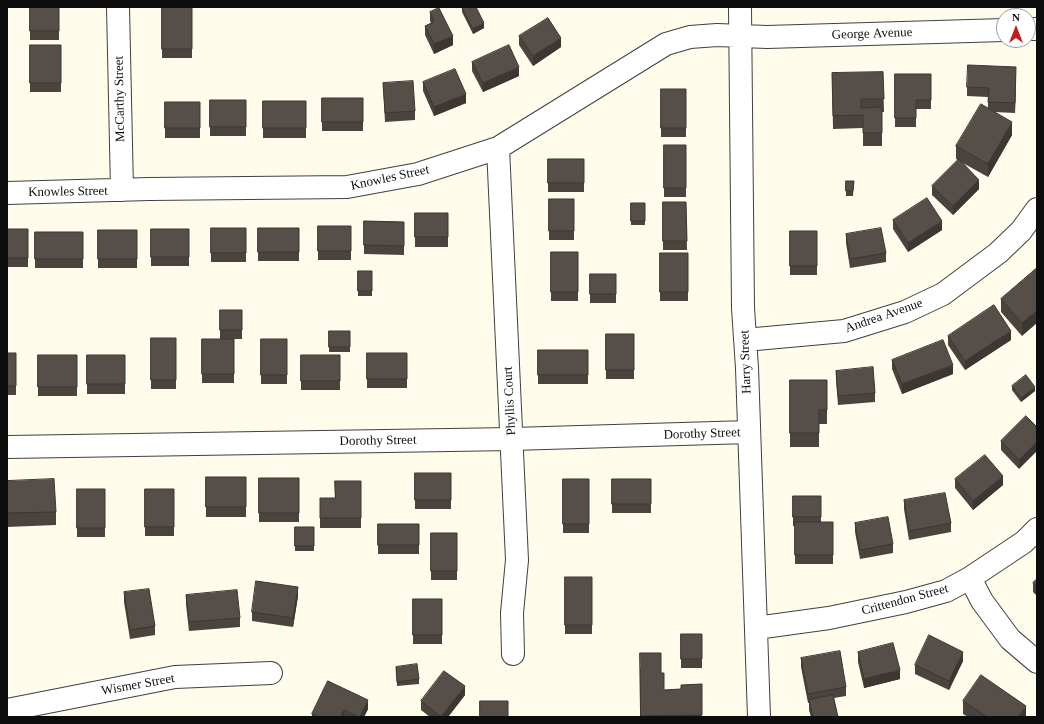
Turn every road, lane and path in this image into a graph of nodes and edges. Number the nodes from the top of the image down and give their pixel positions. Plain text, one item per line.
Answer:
1 (118, 7) edge
2 (740, 7) edge
3 (996, 30) edge
4 (740, 36) junction
5 (498, 148) junction
6 (122, 190) junction
7 (7, 193) edge
8 (1037, 209) edge
9 (745, 340) junction
10 (749, 432) junction
11 (512, 439) junction
12 (7, 447) edge
13 (1037, 529) edge
14 (970, 578) junction
15 (756, 628) junction
16 (513, 654) dead end
17 (1037, 662) edge
18 (271, 673) dead end
19 (7, 710) edge
20 (759, 717) edge

1 - 6 street, McCarthy Street
2 - 4 street, Harry Street
3 - 4 street, George Avenue
4 - 5 street, Knowles Street
4 - 9 street, Harry Street
5 - 6 street, Knowles Street
5 - 11 street, Phyllis Court
6 - 7 street, Knowles Street
8 - 9 street, Andrea Avenue
9 - 10 street, Harry Street
10 - 11 street, Dorothy Street
10 - 15 street, Harry Street
11 - 12 street, Dorothy Street
11 - 16 street, Phyllis Court
13 - 14 street, Crittendon Street
14 - 15 street, Crittendon Street
14 - 17 street
15 - 20 street, Harry Street
18 - 19 street, Wismer Street

